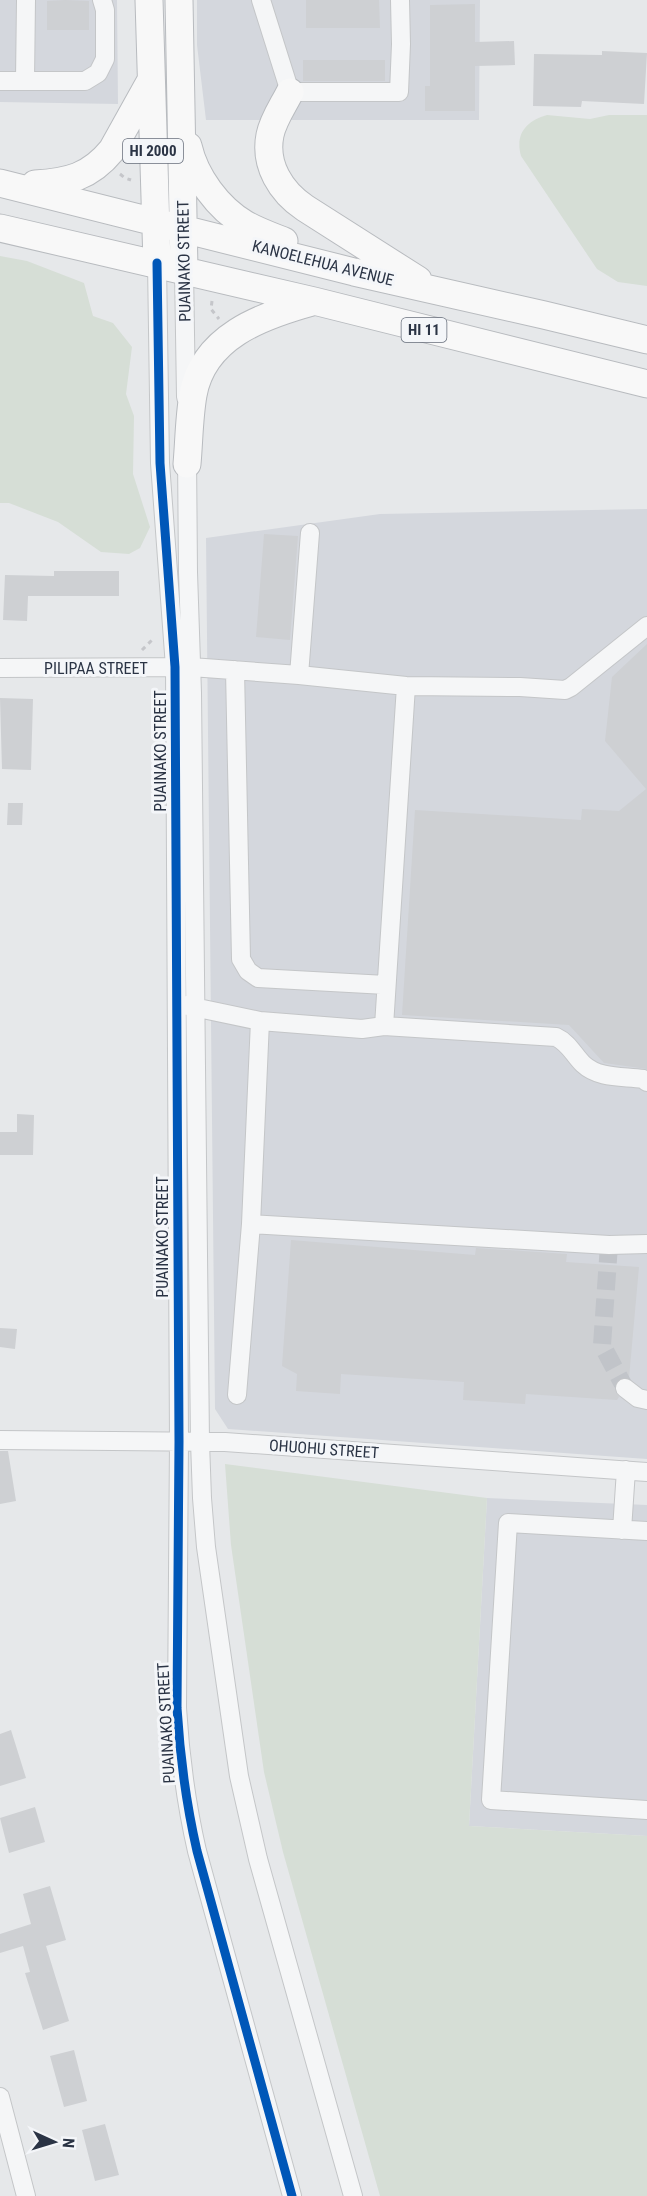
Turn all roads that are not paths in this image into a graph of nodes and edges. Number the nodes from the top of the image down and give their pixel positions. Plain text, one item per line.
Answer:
1 (26, 0) edge
2 (102, 0) edge
3 (149, 0) edge
4 (178, 0) edge
5 (261, 0) edge
6 (400, 0) edge
7 (151, 78) junction
8 (25, 80) junction
9 (0, 81) edge
10 (290, 92) junction
11 (180, 110) junction
12 (6, 184) edge
13 (156, 223) junction
14 (0, 228) edge
15 (183, 229) junction
16 (157, 263) junction
17 (184, 270) junction
18 (354, 272) junction
19 (432, 289) junction
20 (314, 301) junction
21 (647, 340) edge
22 (647, 384) edge
23 (187, 464) junction
24 (310, 533) dead end
25 (647, 626) edge
26 (183, 667) junction
27 (0, 668) edge
28 (235, 669) junction
29 (299, 675) junction
30 (406, 686) junction
31 (386, 985) junction
32 (176, 1003) junction
33 (196, 1008) junction
34 (261, 1021) junction
35 (384, 1026) junction
36 (647, 1082) edge
37 (251, 1224) junction
38 (647, 1244) edge
39 (625, 1388) tunnel mouth
40 (237, 1395) dead end
41 (647, 1400) edge
42 (0, 1440) edge
43 (178, 1442) junction
44 (200, 1442) junction
45 (626, 1470) junction
46 (647, 1472) edge
47 (622, 1530) junction
48 (647, 1531) edge
49 (647, 1810) edge
50 (0, 2097) edge
51 (26, 2196) edge
52 (292, 2196) edge
53 (353, 2196) edge

1 - 8 street
2 - 8 street
3 - 7 highway, PUAINAKO STREET / HI 2000
4 - 11 highway, PUAINAKO STREET / HI 2000
5 - 10 street
6 - 10 street
7 - 12 highway
7 - 13 highway, PUAINAKO STREET / HI 2000
8 - 9 street
10 - 19 highway
11 - 15 highway, PUAINAKO STREET / HI 2000
11 - 18 highway
12 - 13 highway, KANOELEHUA AVENUE
13 - 15 highway, KANOELEHUA AVENUE
13 - 16 highway, PUAINAKO STREET / HI 2000
14 - 16 highway, HI 11
15 - 17 highway, PUAINAKO STREET / HI 2000
15 - 18 highway, KANOELEHUA AVENUE
16 - 17 highway, HI 11
16 - 26 street, PUAINAKO STREET
17 - 20 highway, HI 11
17 - 23 street, PUAINAKO STREET
18 - 19 highway, KANOELEHUA AVENUE
19 - 21 highway, KANOELEHUA AVENUE
20 - 22 highway, HI 11
20 - 23 highway
23 - 26 street, PUAINAKO STREET
24 - 29 street
25 - 30 street, PILIPAA STREET
26 - 27 street, PILIPAA STREET
26 - 28 street, PILIPAA STREET
26 - 32 street, PUAINAKO STREET
26 - 33 street, PUAINAKO STREET
28 - 29 street, PILIPAA STREET
28 - 31 street
29 - 30 street, PILIPAA STREET
30 - 31 street
31 - 35 street
32 - 33 street
32 - 43 street, PUAINAKO STREET
33 - 34 street
33 - 44 street, PUAINAKO STREET
34 - 35 street
34 - 37 street
35 - 36 street
37 - 38 street
37 - 40 street
39 - 41 street
42 - 43 street, OHUOHU STREET
43 - 44 street, OHUOHU STREET
43 - 52 street, PUAINAKO STREET
44 - 45 street, OHUOHU STREET
44 - 53 street, PUAINAKO STREET
45 - 46 street, OHUOHU STREET
45 - 47 street
47 - 48 street
47 - 49 street
50 - 51 street

